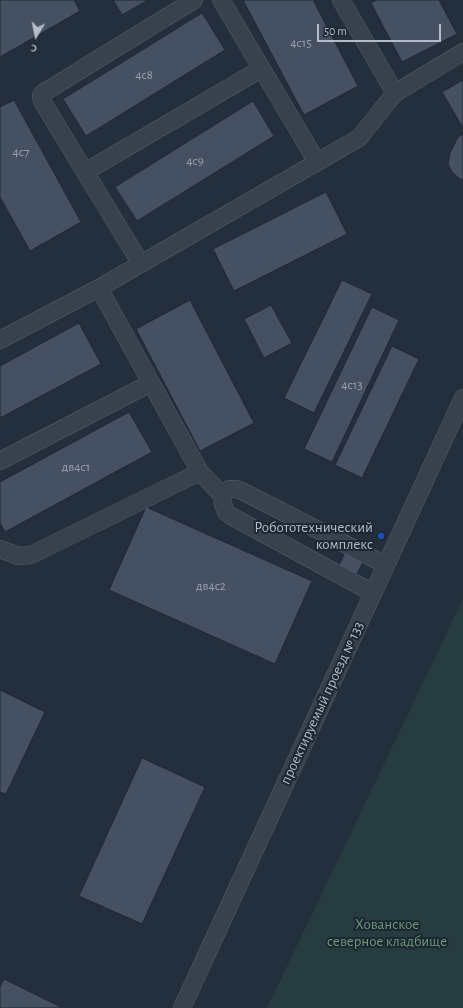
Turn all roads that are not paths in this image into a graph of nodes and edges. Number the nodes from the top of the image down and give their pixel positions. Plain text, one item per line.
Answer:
1 (194, 0) edge
2 (220, 0) edge
3 (341, 0) edge
4 (463, 52) edge
5 (261, 69) junction
6 (394, 93) junction
7 (317, 162) junction
8 (85, 172) junction
9 (141, 264) junction
10 (99, 288) junction
11 (0, 340) edge
12 (152, 383) junction
13 (463, 398) edge
14 (0, 461) edge
15 (200, 472) junction
16 (222, 495) junction
17 (0, 549) edge
18 (386, 565) junction
19 (373, 593) junction
20 (182, 1008) edge

1 - 8 street
2 - 5 street
3 - 6 street
4 - 6 street
5 - 7 street
5 - 8 street
6 - 7 street
7 - 9 street
8 - 9 street
9 - 10 street
10 - 11 street
10 - 12 street
12 - 14 street
12 - 15 street
13 - 18 street, проектируемый проезд № 133
15 - 16 street
15 - 17 street
16 - 18 street
16 - 19 street
18 - 19 street, проектируемый проезд № 133
19 - 20 street, проектируемый проезд № 133

